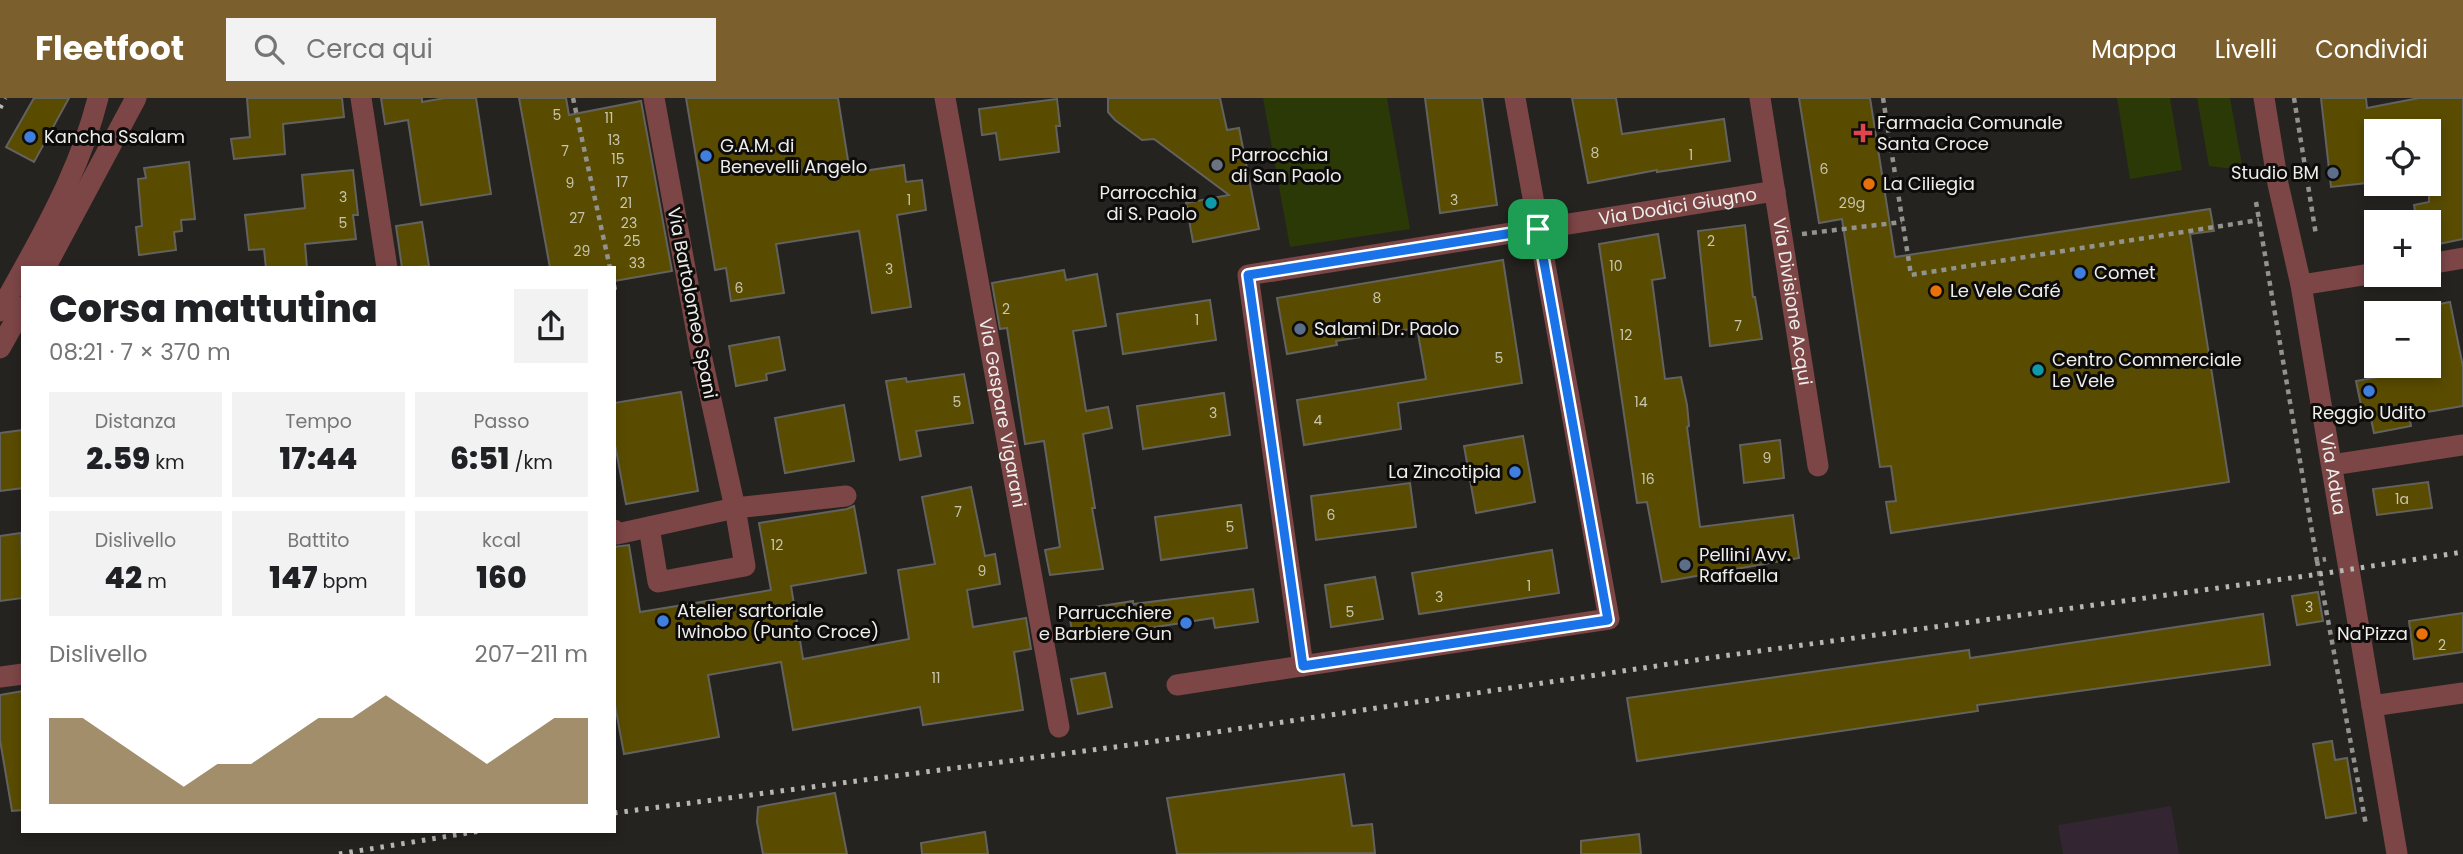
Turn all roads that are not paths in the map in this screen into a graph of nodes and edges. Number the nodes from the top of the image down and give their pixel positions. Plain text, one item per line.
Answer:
1 (99, 98) edge
2 (136, 98) edge
3 (361, 98) edge
4 (654, 98) edge
5 (945, 98) edge
6 (1515, 98) edge
7 (1760, 98) edge
8 (2264, 98) edge
9 (1774, 191) junction
10 (1538, 229) junction
11 (2463, 258) edge
12 (2441, 262) edge
13 (25, 266) edge
14 (46, 266) edge
15 (387, 266) edge
16 (21, 273) edge
17 (2364, 275) edge
18 (2301, 285) junction
19 (0, 311) edge
20 (21, 311) edge
21 (0, 348) edge
22 (2463, 445) edge
23 (2332, 465) junction
24 (1818, 466) dead end
25 (846, 496) dead end
26 (735, 508) junction
27 (649, 527) junction
28 (616, 532) edge
29 (1303, 666) junction
30 (21, 674) edge
31 (0, 677) edge
32 (1177, 685) dead end
33 (2463, 693) edge
34 (2372, 706) junction
35 (1059, 727) dead end
36 (2397, 854) edge

1 - 13 street
2 - 14 street
3 - 15 street
4 - 26 street, Via Bartolomeo Spani
5 - 35 street, Via Gaspare Vigarani
6 - 10 street
7 - 9 street, Via Divisione Acqui
8 - 18 street, Via Adua
9 - 10 street, Via Dodici Giugno
9 - 24 street, Via Divisione Acqui
10 - 29 street, Via Dodici Giugno
10 - 29 street
11 - 12 street
16 - 19 street
17 - 18 street
18 - 23 street, Via Adua
20 - 21 street
22 - 23 street
23 - 34 street, Via Adua
25 - 26 street
26 - 27 street
26 - 27 street, Via Bartolomeo Spani
27 - 28 street
29 - 32 street
30 - 31 street
33 - 34 street
34 - 36 street, Via Adua

